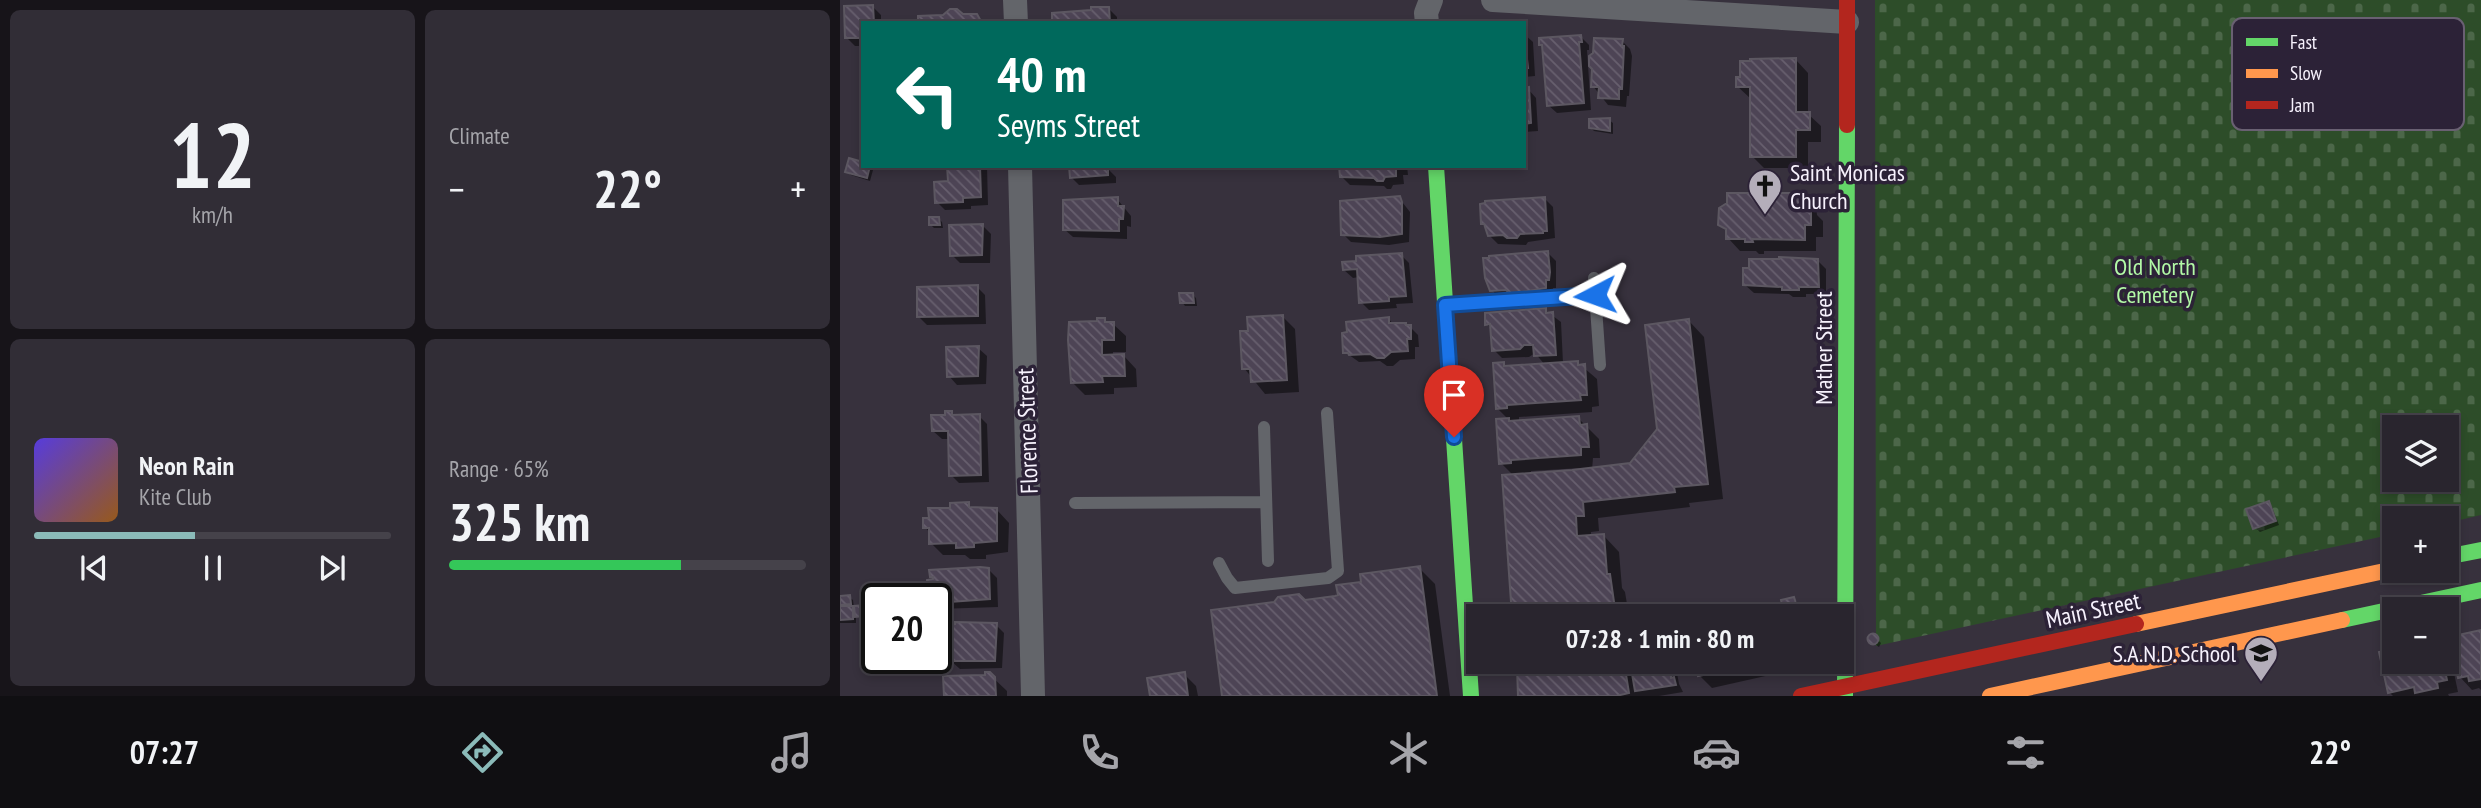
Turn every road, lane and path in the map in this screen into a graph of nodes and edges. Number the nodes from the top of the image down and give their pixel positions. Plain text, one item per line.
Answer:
1 (1015, 0) edge
2 (1431, 0) edge
3 (1493, 0) edge
4 (1847, 11) edge
5 (1016, 21) edge
6 (1427, 21) edge
7 (1020, 168) edge
8 (1436, 168) edge
9 (1594, 278) dead end
10 (1595, 295) junction
11 (1445, 305) junction
12 (1600, 365) dead end
13 (1326, 413) dead end
14 (1264, 427) dead end
15 (1266, 502) junction
16 (1075, 503) dead end
17 (2481, 550) edge
18 (2459, 554) edge
19 (1268, 561) dead end
20 (1219, 563) dead end
21 (2382, 572) edge
22 (2481, 590) edge
23 (1845, 691) edge
24 (1033, 696) edge
25 (1471, 696) edge
26 (1801, 696) edge
27 (1990, 696) edge

1 - 5 street
2 - 6 street
3 - 4 street
4 - 23 street, Mather Street
7 - 24 street, Florence Street
8 - 11 street
9 - 10 lane
10 - 11 lane
10 - 12 lane
11 - 25 street
13 - 20 lane
14 - 15 lane
15 - 16 lane
15 - 19 lane
17 - 18 street
21 - 23 street, Main Street
22 - 27 street
23 - 26 street, Main Street

